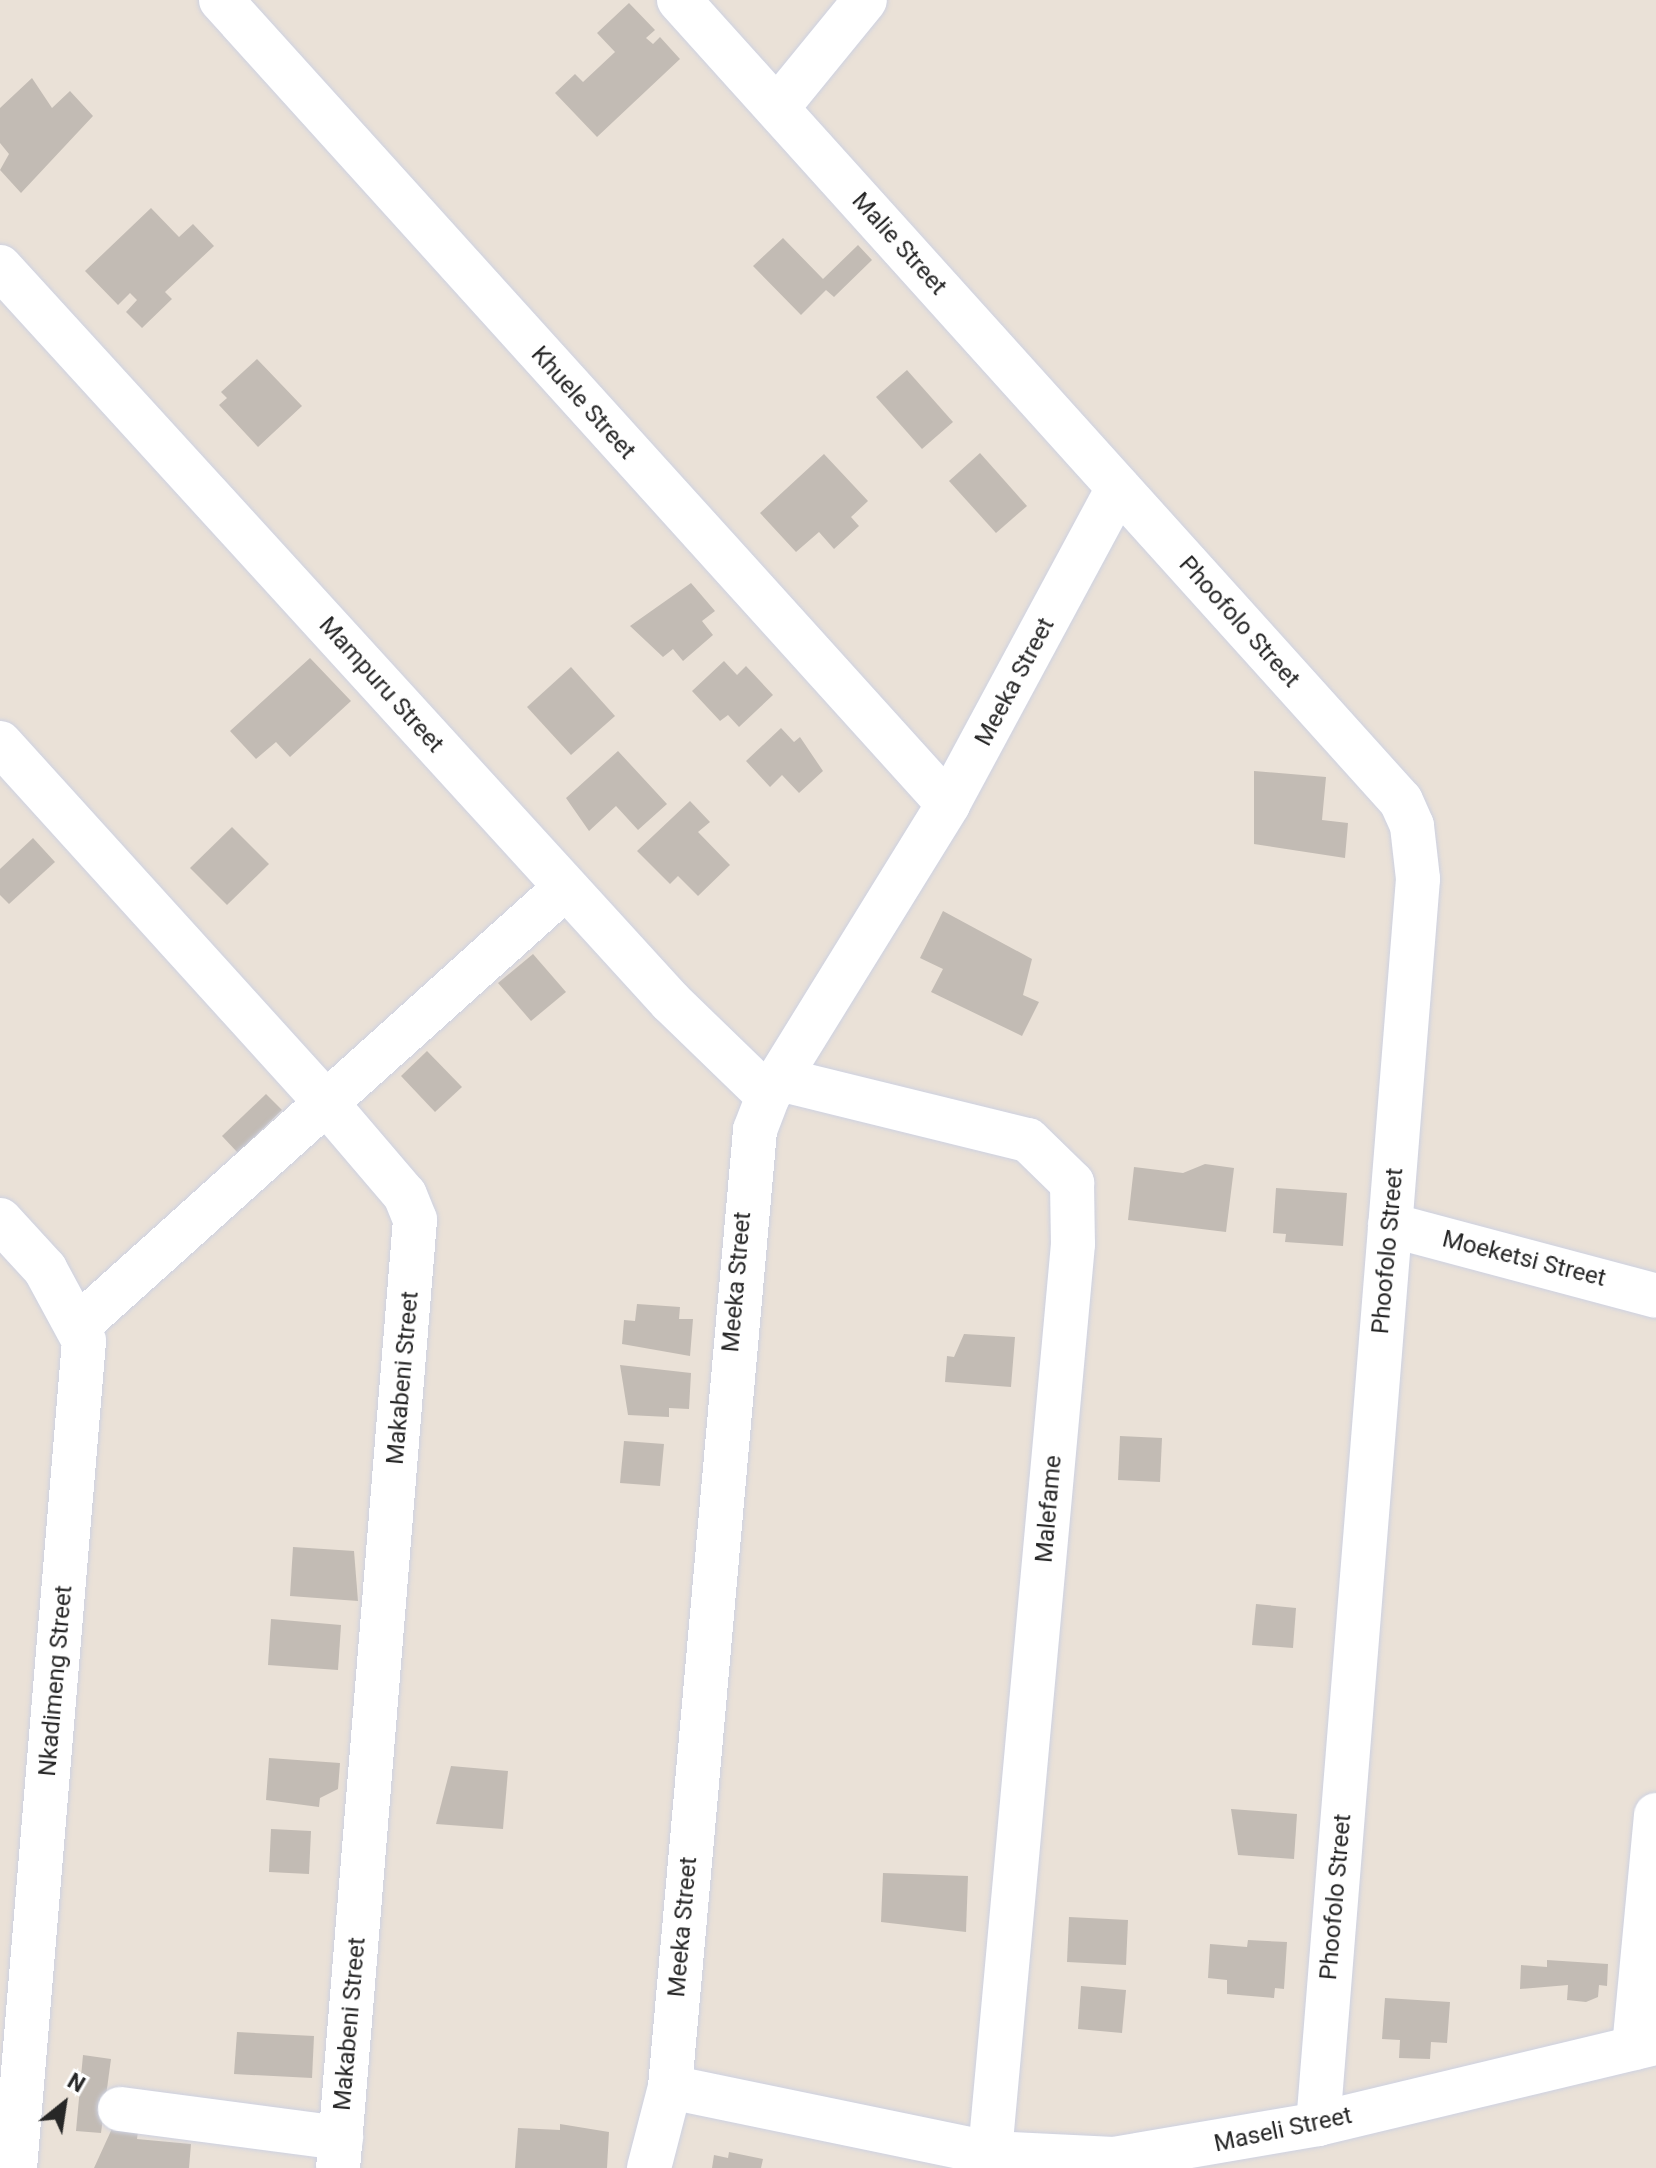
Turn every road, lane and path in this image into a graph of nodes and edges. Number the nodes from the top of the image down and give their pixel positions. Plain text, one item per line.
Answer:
1 (221, 0) edge
2 (679, 0) edge
3 (865, 0) edge
4 (777, 108) junction
5 (0, 267) edge
6 (1118, 488) junction
7 (0, 743) edge
8 (948, 804) junction
9 (565, 888) junction
10 (774, 1087) junction
11 (328, 1105) junction
12 (0, 1220) edge
13 (1390, 1225) junction
14 (1656, 1296) edge
15 (79, 1325) junction
16 (1656, 1815) edge
17 (1645, 2046) edge
18 (670, 2087) junction
19 (120, 2109) dead end
20 (1318, 2124) junction
21 (340, 2153) edge
22 (990, 2153) junction
23 (15, 2168) edge
24 (649, 2168) edge

1 - 8 street, Khuele Street
2 - 4 street, Malie Street
3 - 4 street
4 - 6 street, Malie Street
5 - 9 street, Mampuru Street
6 - 8 street, Meeka Street
6 - 13 street, Phoofolo Street
7 - 11 street, Makabeni Street
8 - 10 street, Meeka Street
9 - 10 street, Mampuru Street
9 - 11 street
10 - 18 street, Meeka Street
10 - 22 street, Malefame
11 - 15 street
11 - 21 street, Makabeni Street
12 - 15 street, Nkadimeng Street
13 - 14 street, Moeketsi Street
13 - 20 street, Phoofolo Street
15 - 23 street, Nkadimeng Street
16 - 17 street
17 - 20 street, Maseli Street
18 - 22 street, Maseli Street
18 - 24 street, Meeka Street
19 - 21 street
20 - 22 street, Maseli Street

